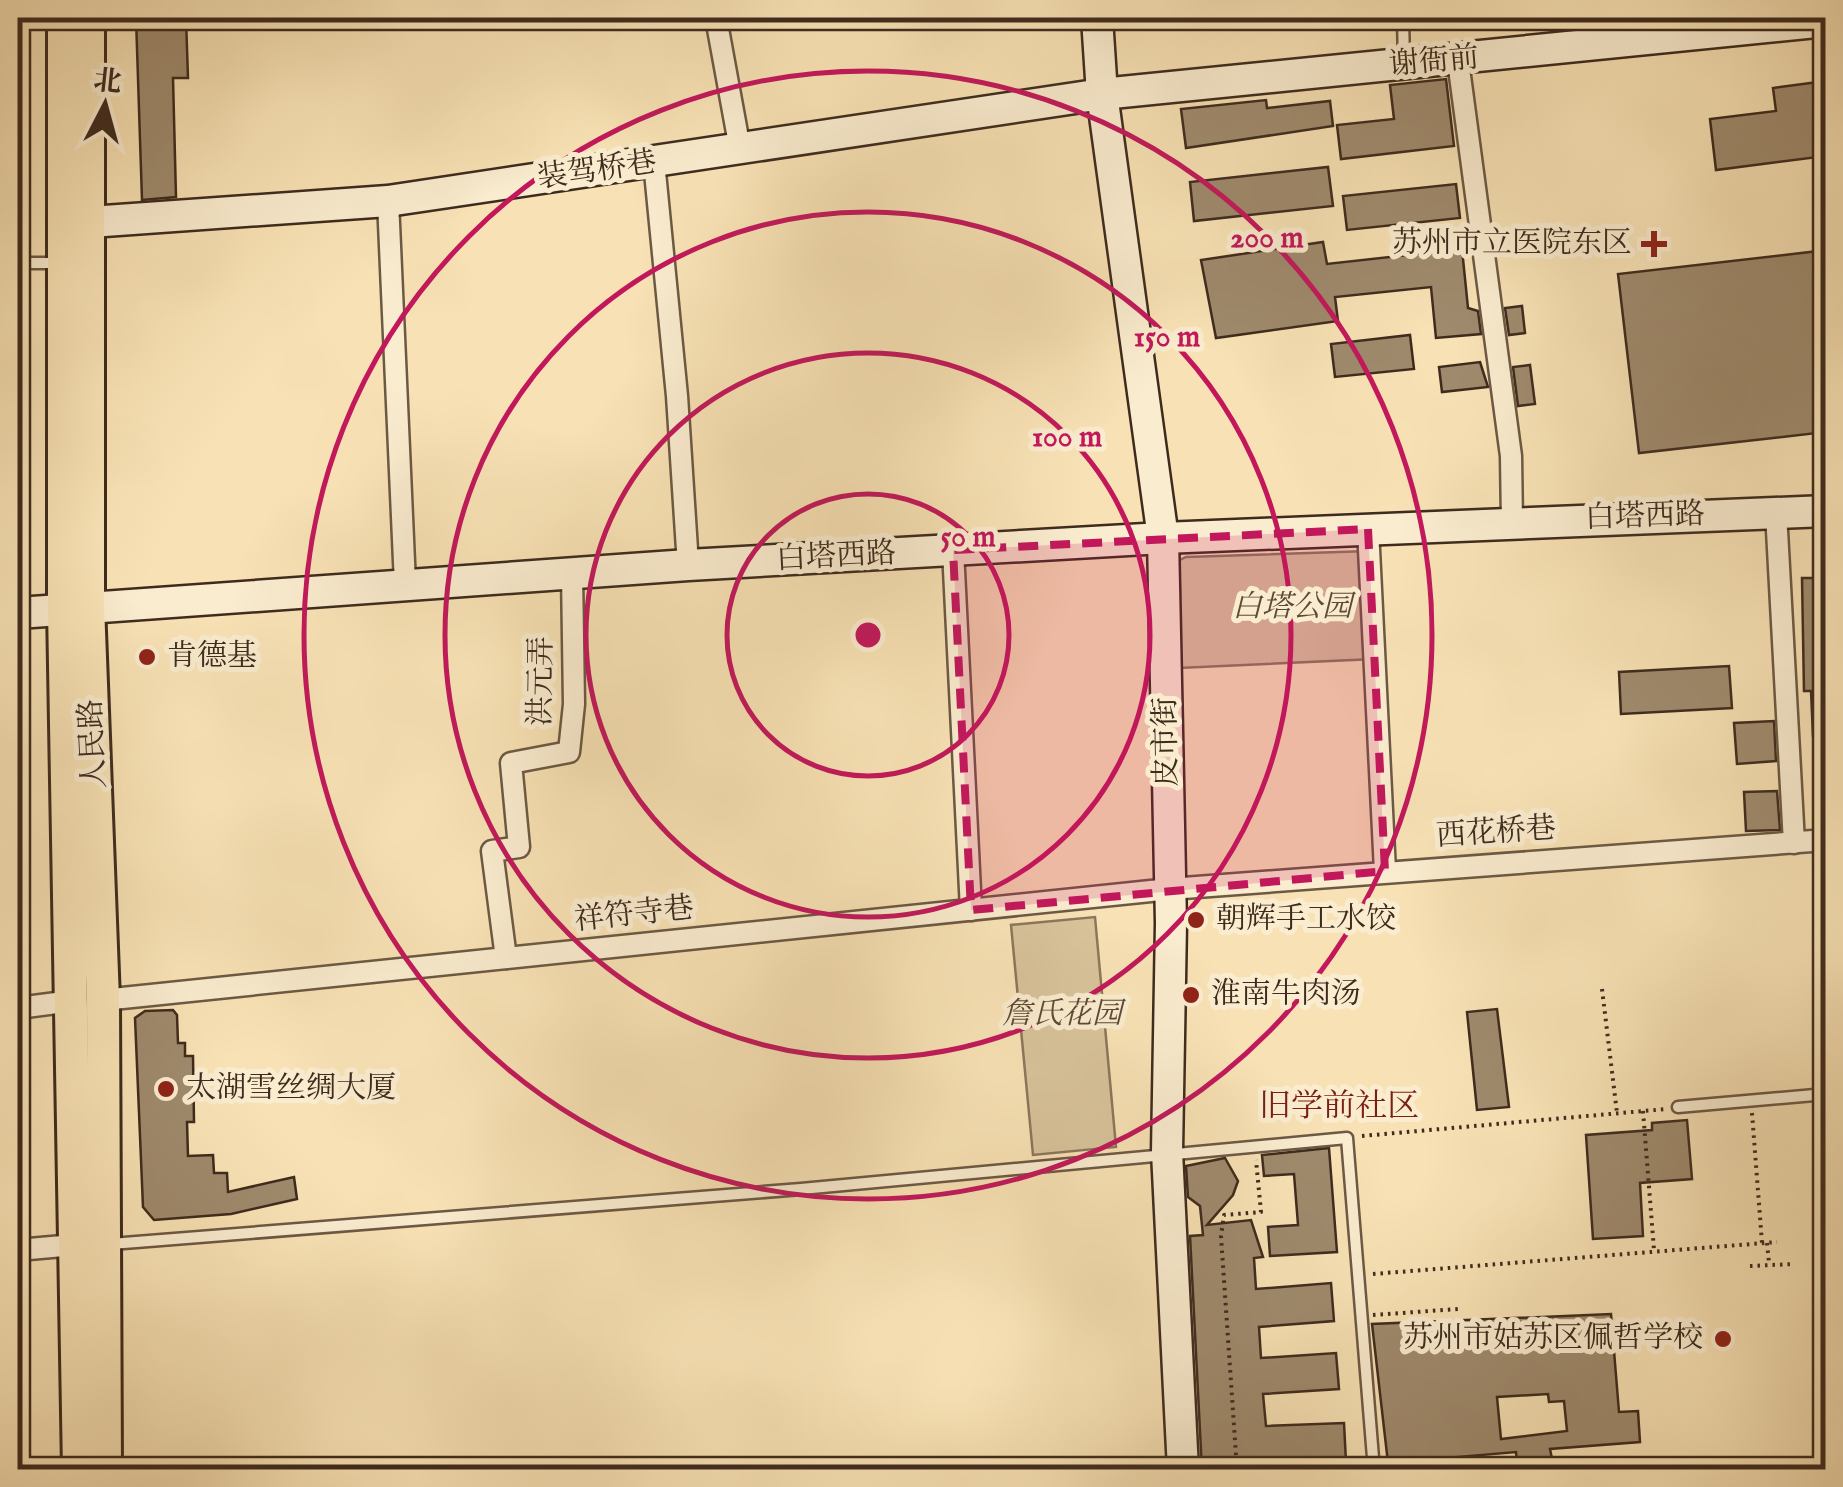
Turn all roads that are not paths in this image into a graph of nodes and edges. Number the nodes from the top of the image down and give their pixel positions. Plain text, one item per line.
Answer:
1 (64, 18) edge
2 (88, 18) edge
3 (716, 18) edge
4 (1097, 18) edge
5 (1403, 18) edge
6 (1826, 21) edge
7 (1458, 61) junction
8 (1404, 65) junction
9 (1102, 94) junction
10 (740, 149) junction
11 (654, 162) junction
12 (388, 201) junction
13 (90, 222) junction
14 (18, 263) edge
15 (58, 263) dead end
16 (1826, 511) edge
17 (1776, 512) junction
18 (1512, 522) junction
19 (1368, 529) junction
20 (1163, 538) junction
21 (953, 550) junction
22 (688, 565) junction
23 (572, 573) junction
24 (404, 584) junction
25 (76, 606) junction
26 (18, 613) edge
27 (1826, 840) edge
28 (1794, 843) junction
29 (1385, 871) junction
30 (1170, 889) junction
31 (971, 910) junction
32 (506, 958) junction
33 (88, 1000) junction
34 (18, 1008) edge
35 (1826, 1094) edge
36 (1678, 1107) road end
37 (1167, 1152) junction
38 (89, 1245) junction
39 (18, 1250) edge
40 (80, 1470) edge
41 (105, 1470) edge
42 (1182, 1470) edge
43 (1374, 1470) edge

1 - 25 main road, 人民路
2 - 13 main road, 人民路
3 - 10 street
4 - 9 street, 皮市街
5 - 8 lane
6 - 7 street, 谢衙前
7 - 8 street, 谢衙前
7 - 18 street
8 - 9 street, 谢衙前
9 - 10 street, 装驾桥巷
9 - 20 street, 皮市街
10 - 11 street, 装驾桥巷
11 - 12 street, 装驾桥巷
11 - 22 street
12 - 13 street, 装驾桥巷
12 - 24 street
13 - 25 main road, 人民路
14 - 15 lane
16 - 17 street, 白塔西路
17 - 18 street, 白塔西路
17 - 28 street
18 - 19 street, 白塔西路
19 - 20 street, 白塔西路
19 - 29 street
20 - 21 street, 白塔西路
20 - 30 street, 皮市街
21 - 22 street, 白塔西路
21 - 31 street
22 - 23 street, 白塔西路
23 - 24 street, 白塔西路
23 - 32 street, 洪元弄
24 - 25 street, 白塔西路
25 - 26 street, 白塔西路
25 - 33 main road, 人民路
27 - 28 street, 西花桥巷
28 - 29 street, 西花桥巷
29 - 30 street, 西花桥巷
30 - 31 street, 祥符寺巷
30 - 37 street, 皮市街
31 - 32 street, 祥符寺巷
32 - 33 street, 祥符寺巷
33 - 34 street, 祥符寺巷
33 - 38 main road, 人民路
35 - 36 lane
37 - 38 lane
37 - 42 street, 皮市街
37 - 43 lane
38 - 39 street
38 - 40 main road, 人民路
38 - 41 main road, 人民路

